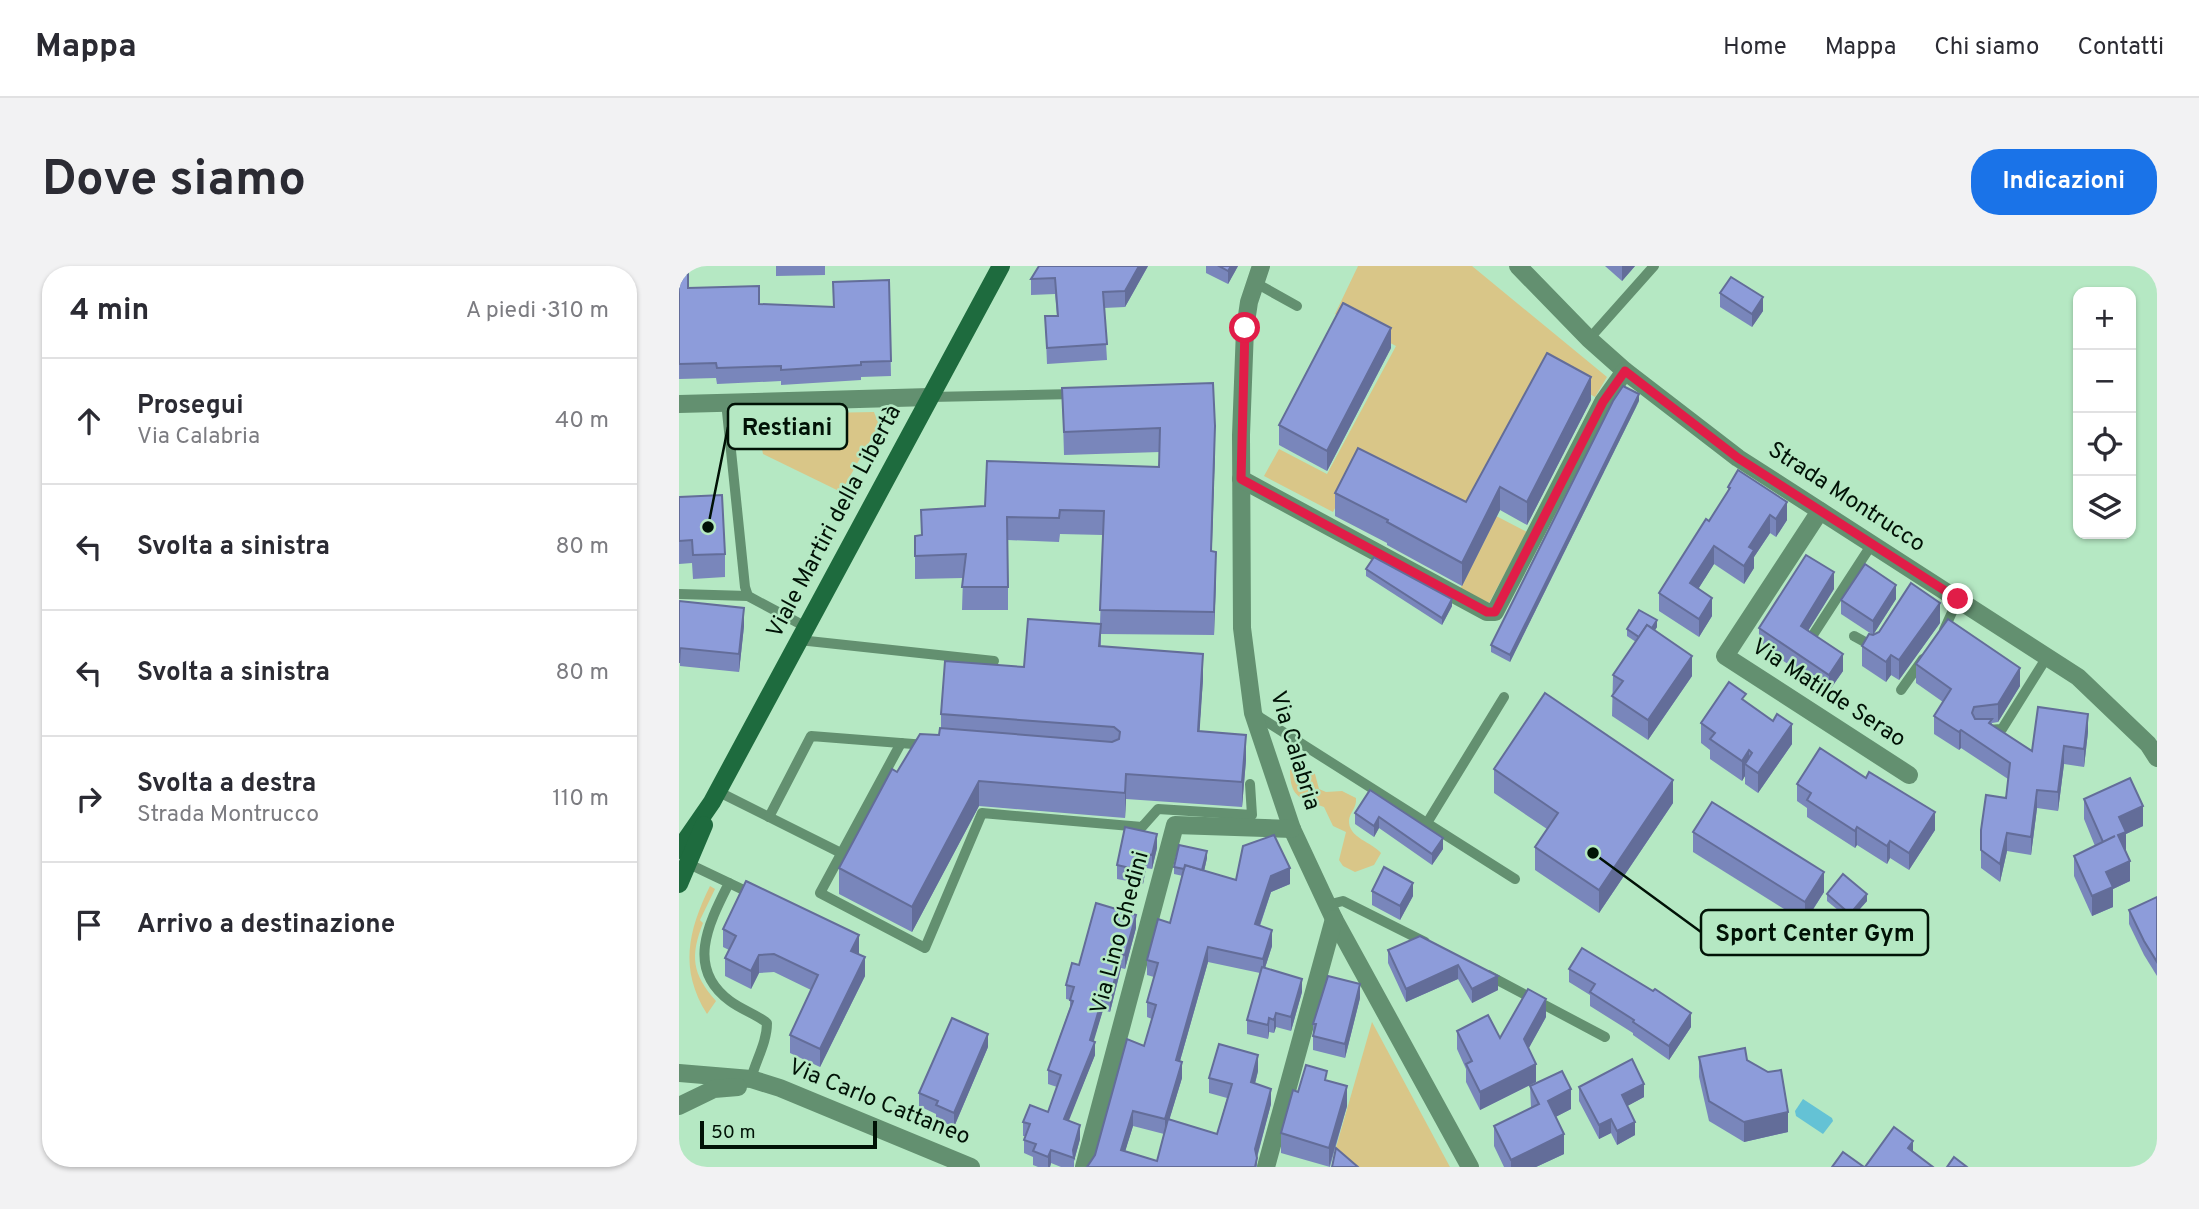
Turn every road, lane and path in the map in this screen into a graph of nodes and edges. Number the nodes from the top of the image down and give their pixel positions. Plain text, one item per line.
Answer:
1 (1002, 266) edge
2 (1518, 266) edge
3 (1654, 266) edge
4 (1258, 274) edge
5 (1297, 306) dead end
6 (1588, 339) junction
7 (1625, 371) junction
8 (1087, 394) edge
9 (930, 397) junction
10 (726, 402) junction
11 (679, 404) edge
12 (1241, 479) junction
13 (1820, 511) junction
14 (1872, 544) junction
15 (679, 594) edge
16 (748, 596) junction
17 (1958, 599) junction
18 (802, 634) junction
19 (1854, 636) dead end
20 (1939, 636) edge
21 (1880, 637) edge
22 (1809, 641) edge
23 (1932, 647) edge
24 (2047, 657) junction
25 (994, 661) dead end
26 (1901, 690) dead end
27 (1504, 697) dead end
28 (1253, 713) junction
29 (1979, 731) edge
30 (901, 743) junction
31 (941, 747) edge
32 (2157, 758) edge
33 (1909, 775) dead end
34 (1250, 784) dead end
35 (714, 797) junction
36 (769, 817) junction
37 (1427, 823) junction
38 (1292, 829) junction
39 (841, 853) junction
40 (684, 857) edge
41 (1515, 879) dead end
42 (729, 883) junction
43 (679, 884) edge
44 (766, 901) edge
45 (1331, 912) junction
46 (1433, 946) edge
47 (1482, 972) edge
48 (1605, 1037) dead end
49 (679, 1073) edge
50 (759, 1081) junction
51 (679, 1106) edge
52 (971, 1167) edge
53 (1084, 1167) edge
54 (1266, 1167) edge
55 (1470, 1167) edge

1 - 9 main road, Viale Martiri della Libertà
2 - 6 street, Strada Montrucco
3 - 6 lane
4 - 5 lane
4 - 12 street, Via Calabria
6 - 7 street, Strada Montrucco
7 - 12 street
7 - 13 street, Strada Montrucco
8 - 9 lane
9 - 10 street
9 - 18 main road, Viale Martiri della Libertà
10 - 11 street
10 - 16 lane
12 - 28 street, Via Calabria
13 - 14 street, Strada Montrucco
13 - 33 street, Via Matilde Serao
14 - 17 street, Strada Montrucco
14 - 22 lane
15 - 16 lane
16 - 18 lane
17 - 20 lane
17 - 24 street, Strada Montrucco
18 - 25 lane
18 - 35 main road, Viale Martiri della Libertà
19 - 21 lane
23 - 26 lane
24 - 29 lane
24 - 32 street, Strada Montrucco
27 - 37 lane
28 - 37 lane
28 - 38 street, Via Calabria
30 - 31 lane
30 - 36 lane
30 - 39 lane
34 - 39 lane
35 - 36 lane
35 - 40 main road, Viale Martiri della Libertà
36 - 39 lane
37 - 41 lane
38 - 45 street, Via Calabria
38 - 53 street, Via Lino Ghedini
40 - 42 lane
40 - 43 main road, Viale Martiri della Libertà
42 - 44 lane
42 - 50 lane
45 - 46 lane
45 - 54 street
45 - 55 street, Via Calabria
47 - 48 lane
49 - 50 street, Via Carlo Cattaneo
50 - 51 street, Via Carlo Cattaneo
50 - 52 street, Via Carlo Cattaneo

